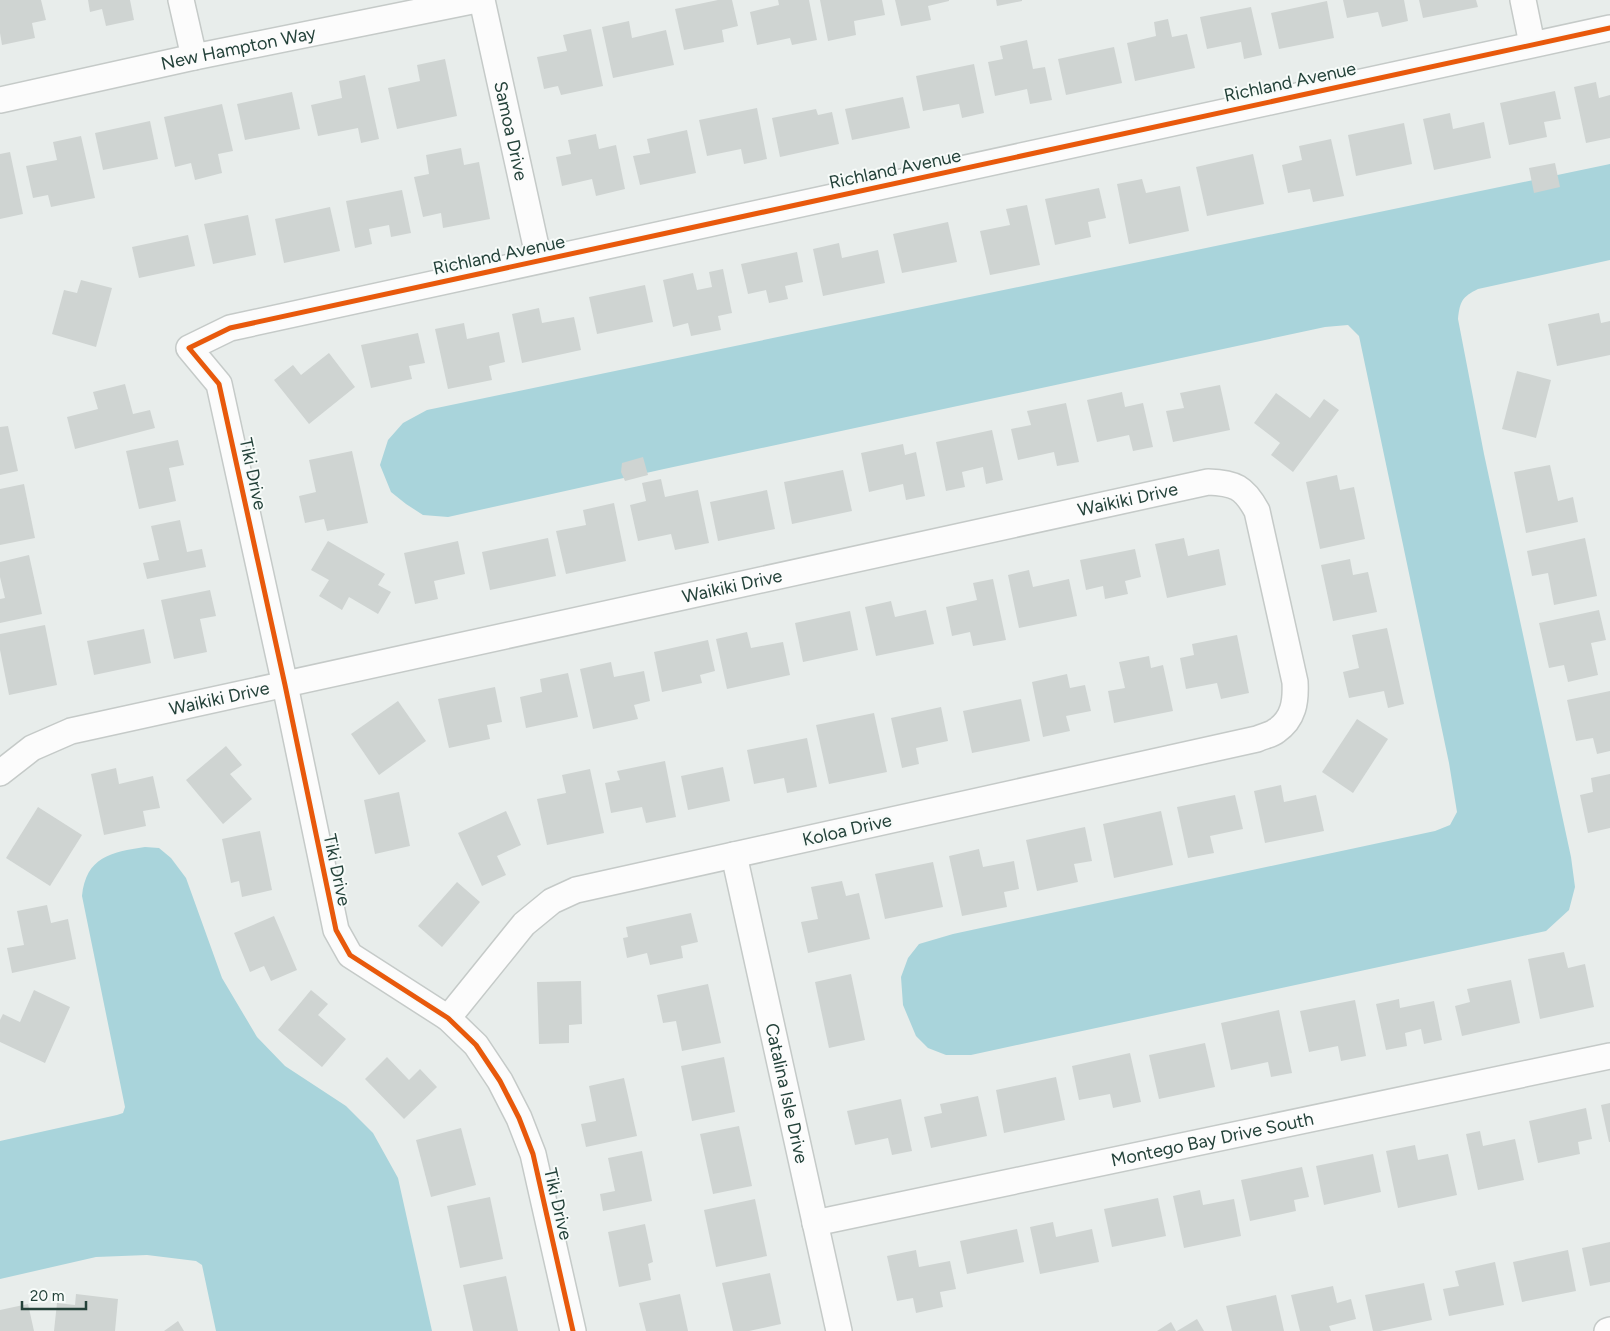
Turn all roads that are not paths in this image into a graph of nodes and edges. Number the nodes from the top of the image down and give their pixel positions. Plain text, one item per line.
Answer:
1 (181, 0) edge
2 (477, 0) edge
3 (482, 0) edge
4 (1523, 0) edge
5 (1610, 28) edge
6 (1532, 44) junction
7 (194, 57) junction
8 (0, 100) edge
9 (539, 260) junction
10 (189, 348) joint
11 (285, 685) junction
12 (1291, 717) joint
13 (0, 773) edge
14 (734, 856) junction
15 (448, 1018) junction
16 (1610, 1056) edge
17 (815, 1223) junction
18 (573, 1331) edge
19 (839, 1331) edge

1 - 7 street
2 - 7 street, New Hampton Way
3 - 9 street, Samoa Drive
4 - 6 street
5 - 6 street, Richland Avenue
6 - 9 street, Richland Avenue
7 - 8 street, New Hampton Way
9 - 10 street, Richland Avenue
10 - 11 street, Tiki Drive
11 - 12 street, Waikiki Drive
11 - 13 street, Waikiki Drive
11 - 15 street, Tiki Drive
12 - 14 street, Koloa Drive
14 - 15 street, Koloa Drive
14 - 17 street, Catalina Isle Drive
15 - 18 street, Tiki Drive
16 - 17 street, Montego Bay Drive South
17 - 19 street, Catalina Isle Drive

